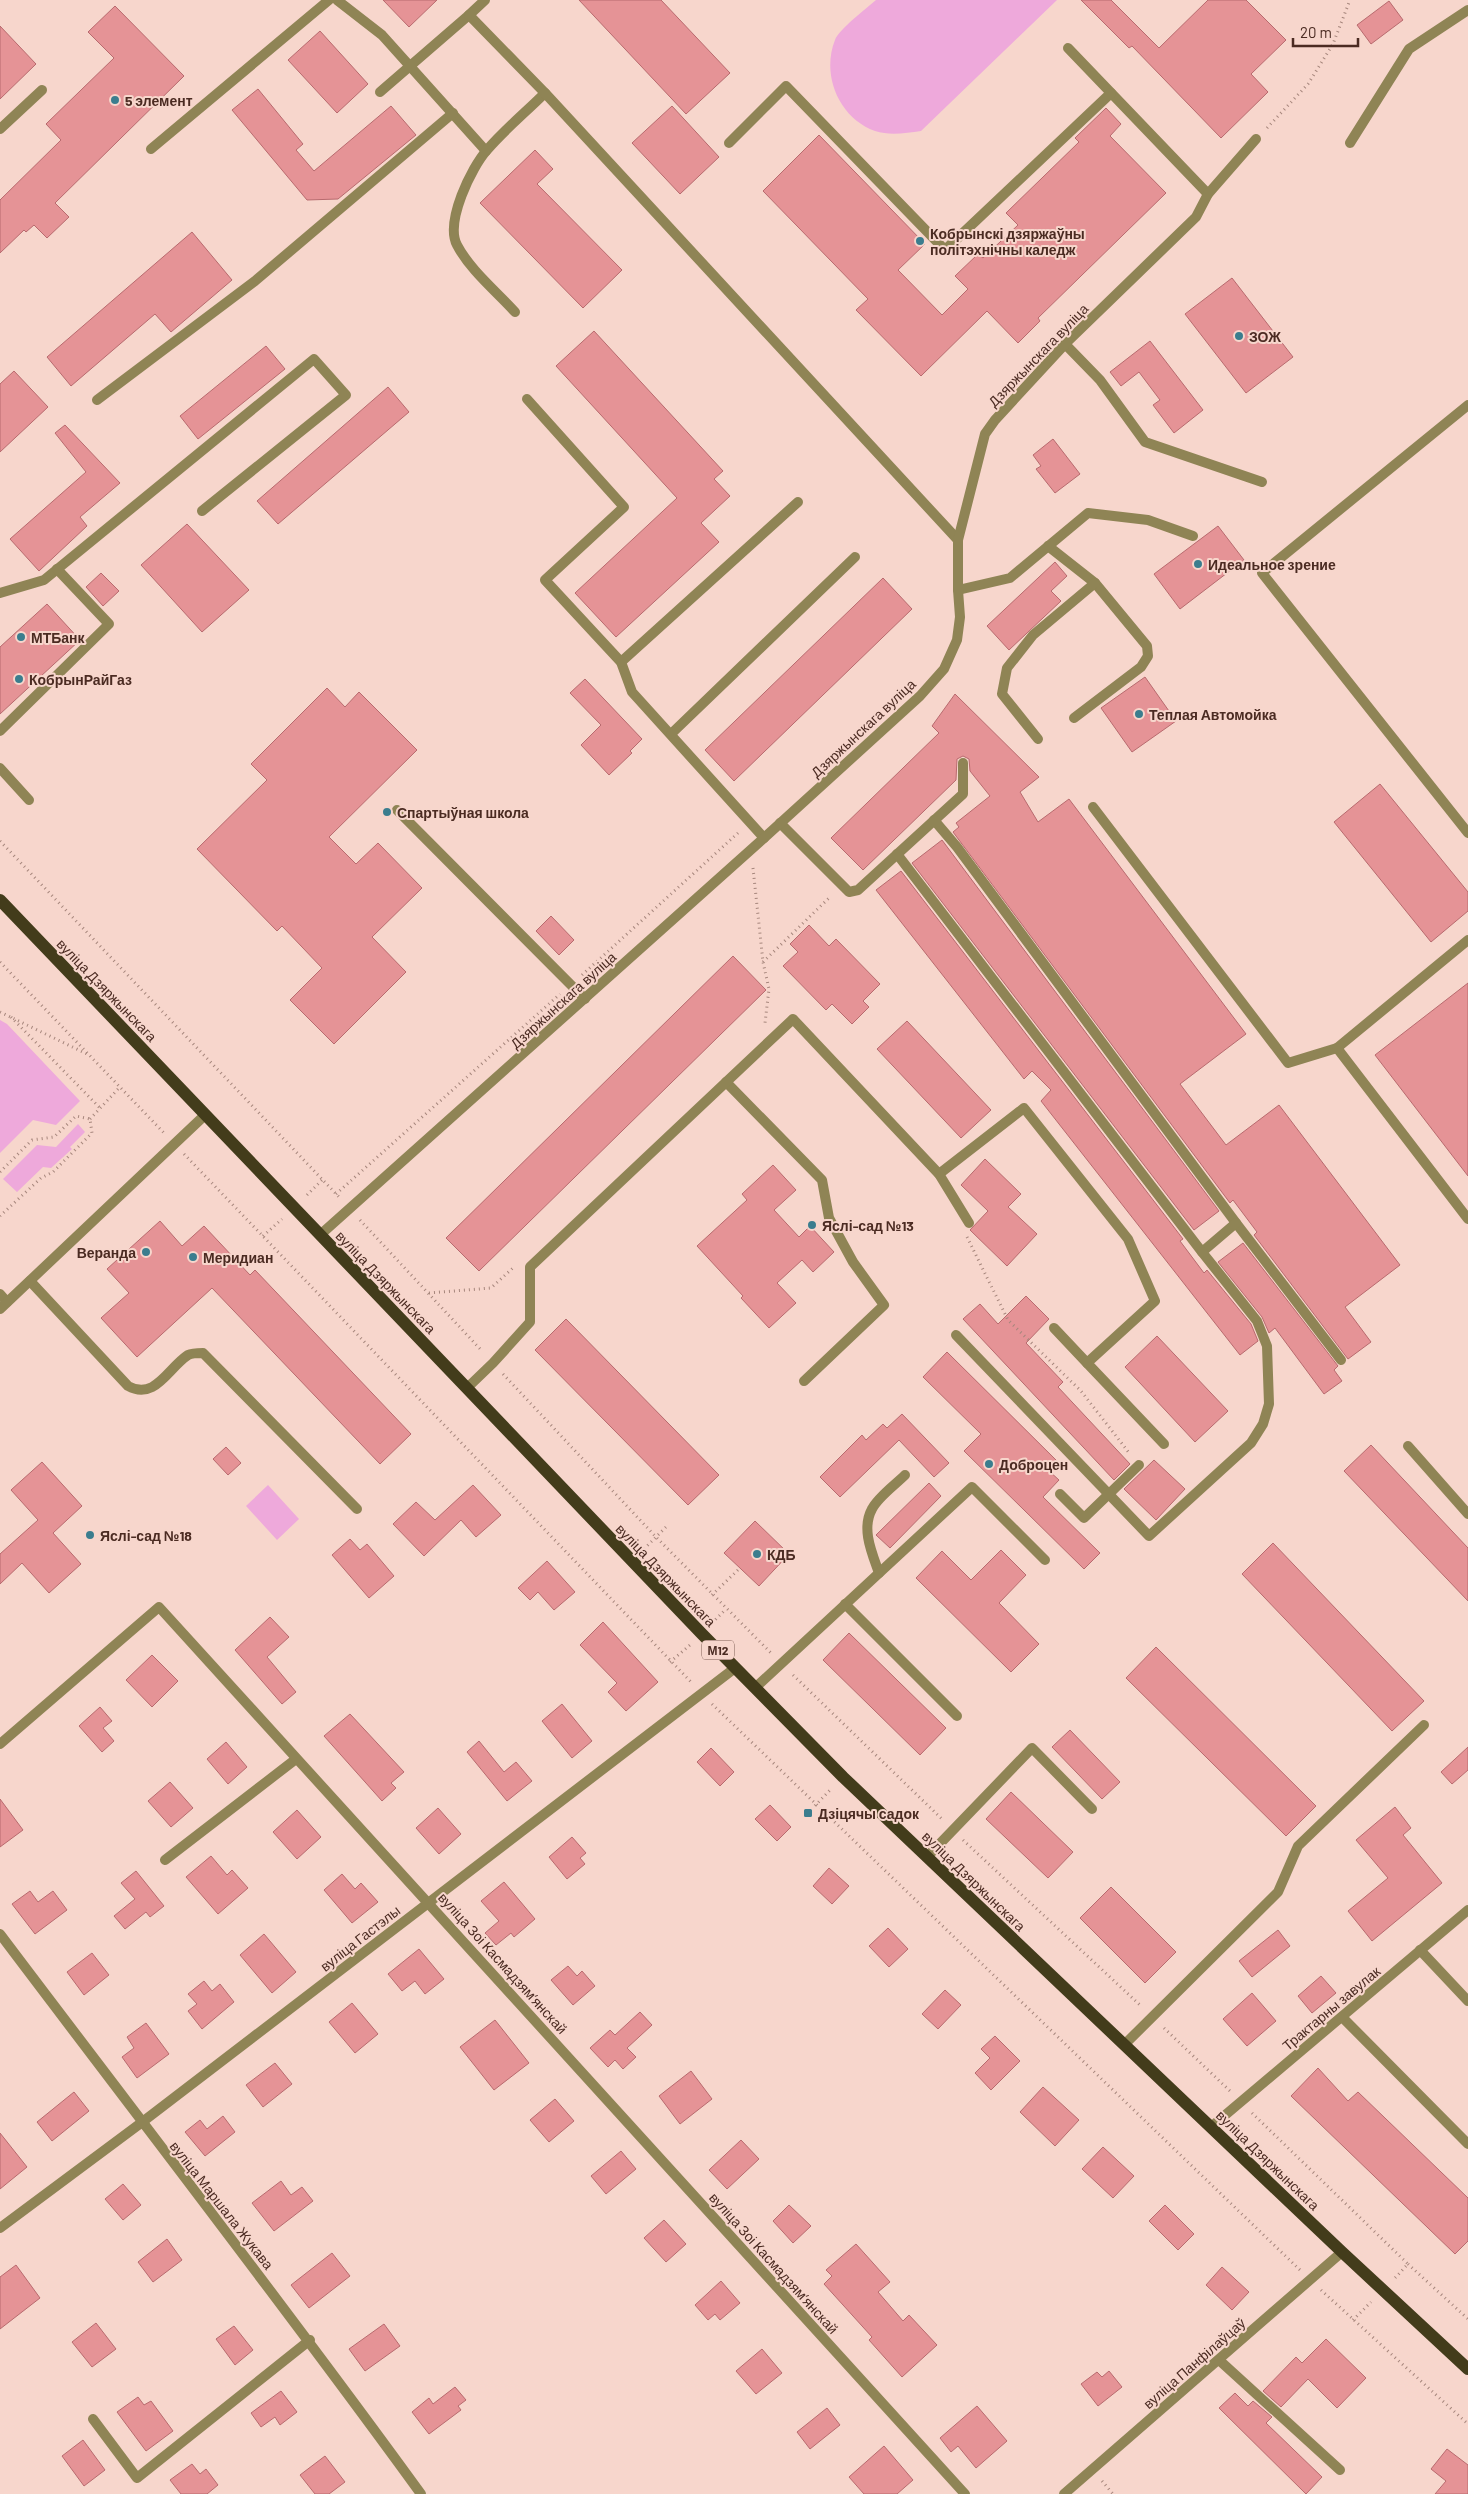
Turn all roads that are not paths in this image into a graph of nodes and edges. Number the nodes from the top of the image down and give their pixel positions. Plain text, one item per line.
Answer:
1 (329, 0) edge
2 (337, 0) edge
3 (485, 0) edge
4 (1468, 10) edge
5 (469, 15) junction
6 (1068, 48) dead end
7 (411, 65) junction
8 (42, 90) dead end
9 (380, 92) dead end
10 (545, 93) junction
11 (1111, 93) junction
12 (453, 113) junction
13 (0, 129) edge
14 (1256, 140) road end
15 (729, 143) dead end
16 (1350, 143) dead end
17 (151, 149) dead end
18 (486, 151) junction
19 (1208, 194) junction
20 (516, 312) dead end
21 (1065, 344) junction
22 (527, 399) dead end
23 (96, 400) dead end
24 (1468, 405) edge
25 (1262, 482) dead end
26 (798, 502) dead end
27 (202, 511) dead end
28 (1193, 536) dead end
29 (958, 540) junction
30 (1048, 546) junction
31 (856, 557) dead end
32 (57, 569) junction
33 (1095, 583) junction
34 (958, 590) junction
35 (0, 593) edge
36 (621, 662) junction
37 (1074, 718) dead end
38 (0, 730) edge
39 (671, 734) junction
40 (1038, 738) dead end
41 (963, 763) dead end
42 (0, 768) edge
43 (29, 800) dead end
44 (1093, 808) dead end
45 (397, 810) dead end
46 (934, 820) junction
47 (780, 823) junction
48 (1468, 833) edge
49 (764, 838) junction
50 (897, 854) junction
51 (0, 900) edge
52 (1468, 940) edge
53 (585, 999) junction
54 (1337, 1048) junction
55 (726, 1082) junction
56 (205, 1115) junction
57 (939, 1174) junction
58 (1464, 1206) edge
59 (1468, 1220) edge
60 (968, 1222) road end
61 (1236, 1223) junction
62 (320, 1235) junction
63 (1202, 1252) junction
64 (30, 1281) junction
65 (2, 1302) edge
66 (1054, 1328) dead end
67 (956, 1335) dead end
68 (1341, 1360) dead end
69 (1087, 1363) junction
70 (804, 1381) dead end
71 (467, 1388) junction
72 (1164, 1444) dead end
73 (1408, 1446) dead end
74 (1139, 1465) road end
75 (905, 1475) dead end
76 (1060, 1494) dead end
77 (1109, 1495) junction
78 (357, 1509) dead end
79 (1468, 1514) edge
80 (1045, 1560) dead end
81 (879, 1572) junction
82 (845, 1604) junction
83 (735, 1668) junction
84 (755, 1688) junction
85 (957, 1716) dead end
86 (1424, 1725) dead end
87 (0, 1744) edge
88 (296, 1759) junction
89 (1092, 1809) dead end
90 (927, 1857) junction
91 (164, 1860) dead end
92 (429, 1902) junction
93 (1468, 1910) edge
94 (2, 1940) edge
95 (1420, 1950) junction
96 (1468, 2001) edge
97 (1342, 2017) junction
98 (1124, 2045) junction
99 (142, 2123) junction
100 (1211, 2126) junction
101 (1468, 2144) edge
102 (0, 2228) edge
103 (1342, 2252) junction
104 (310, 2340) junction
105 (1219, 2360) junction
106 (1468, 2369) edge
107 (93, 2419) dead end
108 (1340, 2470) dead end
109 (421, 2494) edge
110 (965, 2494) edge
111 (1064, 2494) edge

1 - 17 street
2 - 7 street
3 - 5 street
4 - 16 street
5 - 7 street
5 - 10 street
6 - 11 street
7 - 9 street
7 - 12 street
8 - 13 street
10 - 18 street
10 - 29 street
11 - 15 street
11 - 19 street
12 - 18 street
12 - 23 street
14 - 19 street, Дзяржынскага вуліца
18 - 20 street
19 - 21 street, Дзяржынскага вуліца
21 - 25 street
21 - 29 street, Дзяржынскага вуліца
22 - 36 street
24 - 48 street
26 - 36 street
27 - 32 street
28 - 30 street
29 - 34 street, Дзяржынскага вуліца
30 - 33 street
30 - 34 street
31 - 39 street
32 - 35 street
32 - 38 street
33 - 37 street
33 - 40 street
34 - 47 street, Дзяржынскага вуліца
36 - 39 street
39 - 49 street
41 - 46 street
42 - 43 street
44 - 54 street
45 - 53 street
46 - 50 street
46 - 61 street
47 - 49 street, Дзяржынскага вуліца
47 - 50 street
49 - 53 street, Дзяржынскага вуліца
50 - 63 street
51 - 56 main road, вуліца Дзяржынскага / М12
52 - 54 street
53 - 62 street, Дзяржынскага вуліца
54 - 58 street
55 - 57 street
55 - 70 street
55 - 71 street
56 - 62 main road, вуліца Дзяржынскага / М12
56 - 64 street
57 - 60 street
57 - 69 street
58 - 59 street
61 - 63 street
61 - 68 street
62 - 71 main road, вуліца Дзяржынскага / М12
63 - 77 street
64 - 65 street
64 - 78 street
66 - 69 street
67 - 77 street
69 - 72 street
71 - 83 main road, вуліца Дзяржынскага / М12
73 - 79 street
74 - 77 street
75 - 81 street
76 - 77 street
80 - 81 street
81 - 82 street
82 - 84 street
82 - 85 street
83 - 84 main road, вуліца Дзяржынскага / М12
83 - 92 street, вуліца Гастэлы
84 - 90 main road, вуліца Дзяржынскага / М12
86 - 98 street
87 - 88 street, вуліца Зоі Касмадзямʼянскай
88 - 91 street
88 - 92 street, вуліца Зоі Касмадзямʼянскай
89 - 90 street
90 - 98 main road, вуліца Дзяржынскага / М12
92 - 99 street, вуліца Гастэлы
92 - 110 street, вуліца Зоі Касмадзямʼянскай
93 - 95 street, Трактарны завулак
94 - 99 street, вуліца Маршала Жукава
95 - 96 street
95 - 97 street, Трактарны завулак
97 - 100 street, Трактарны завулак
97 - 101 street
98 - 100 main road, вуліца Дзяржынскага / М12
99 - 102 street, вуліца Гастэлы
99 - 104 street, вуліца Маршала Жукава
100 - 103 main road, вуліца Дзяржынскага / М12
103 - 105 street, вуліца Панфілаўцаў
103 - 106 main road, вуліца Дзяржынскага / М12
104 - 107 street
104 - 109 street, вуліца Маршала Жукава
105 - 108 street
105 - 111 street, вуліца Панфілаўцаў

